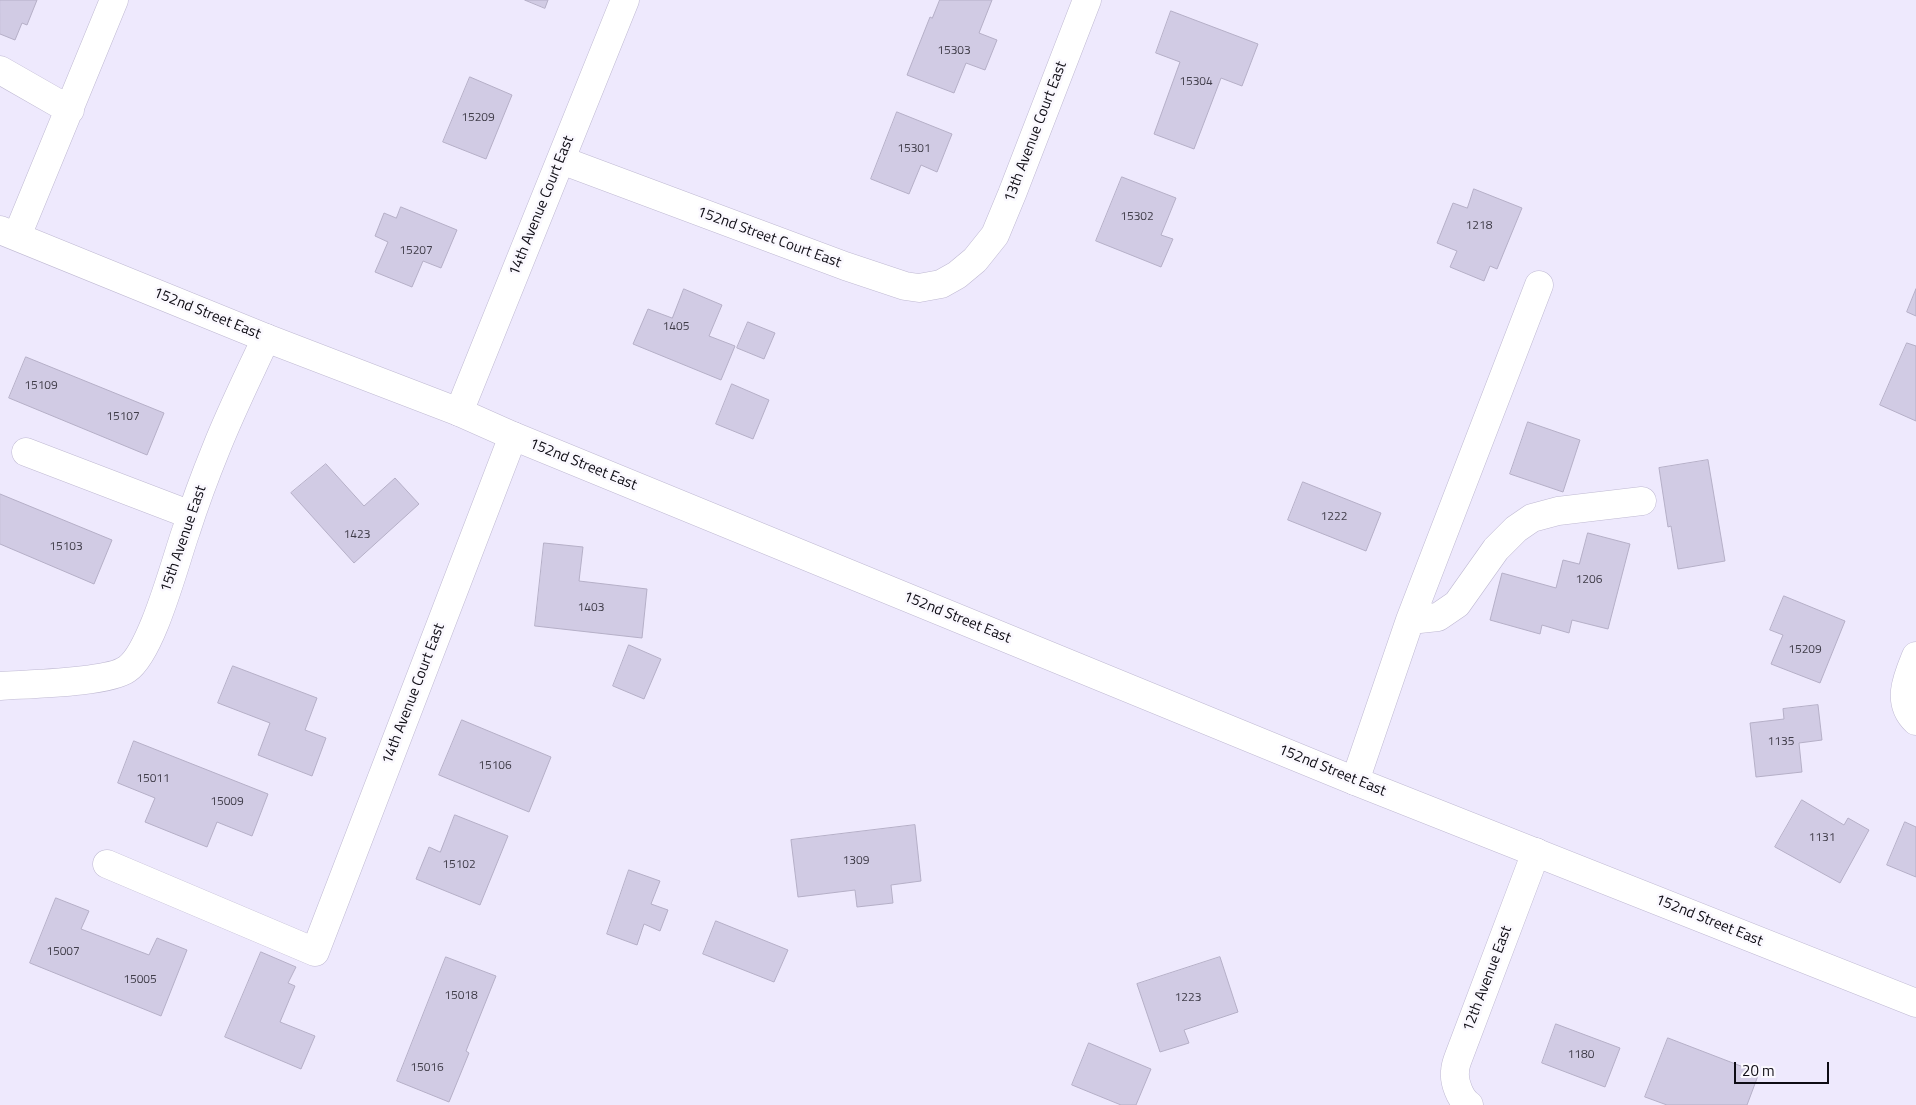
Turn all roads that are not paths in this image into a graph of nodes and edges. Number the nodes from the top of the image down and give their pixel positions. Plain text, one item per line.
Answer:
1 (114, 0) edge
2 (626, 0) edge
3 (1087, 0) edge
4 (0, 70) edge
5 (70, 110) junction
6 (561, 160) junction
7 (8, 233) edge
8 (975, 260) joint
9 (1539, 285) dead end
10 (266, 338) junction
11 (459, 412) junction
12 (513, 436) junction
13 (26, 452) dead end
14 (1642, 501) dead end
15 (191, 516) junction
16 (1410, 620) junction
17 (1916, 656) edge
18 (0, 686) edge
19 (1911, 714) edge
20 (1355, 781) junction
21 (1536, 852) junction
22 (107, 864) dead end
23 (1916, 1004) edge
24 (1469, 1105) edge

1 - 5 street
2 - 6 street, 14th Avenue Court East
3 - 8 street, 13th Avenue Court East
4 - 5 street
5 - 7 street
6 - 8 street, 152nd Street Court East
6 - 11 street, 14th Avenue Court East
7 - 10 street, 152nd Street East
9 - 16 street
10 - 11 street, 152nd Street East
10 - 15 street, 15th Avenue East
11 - 12 street, 152nd Street East
12 - 20 street, 152nd Street East
12 - 22 street, 14th Avenue Court East
13 - 15 street
14 - 16 street
15 - 18 street, 15th Avenue East
16 - 20 street
17 - 19 street
20 - 21 street, 152nd Street East
21 - 23 street, 152nd Street East
21 - 24 street, 12th Avenue East

